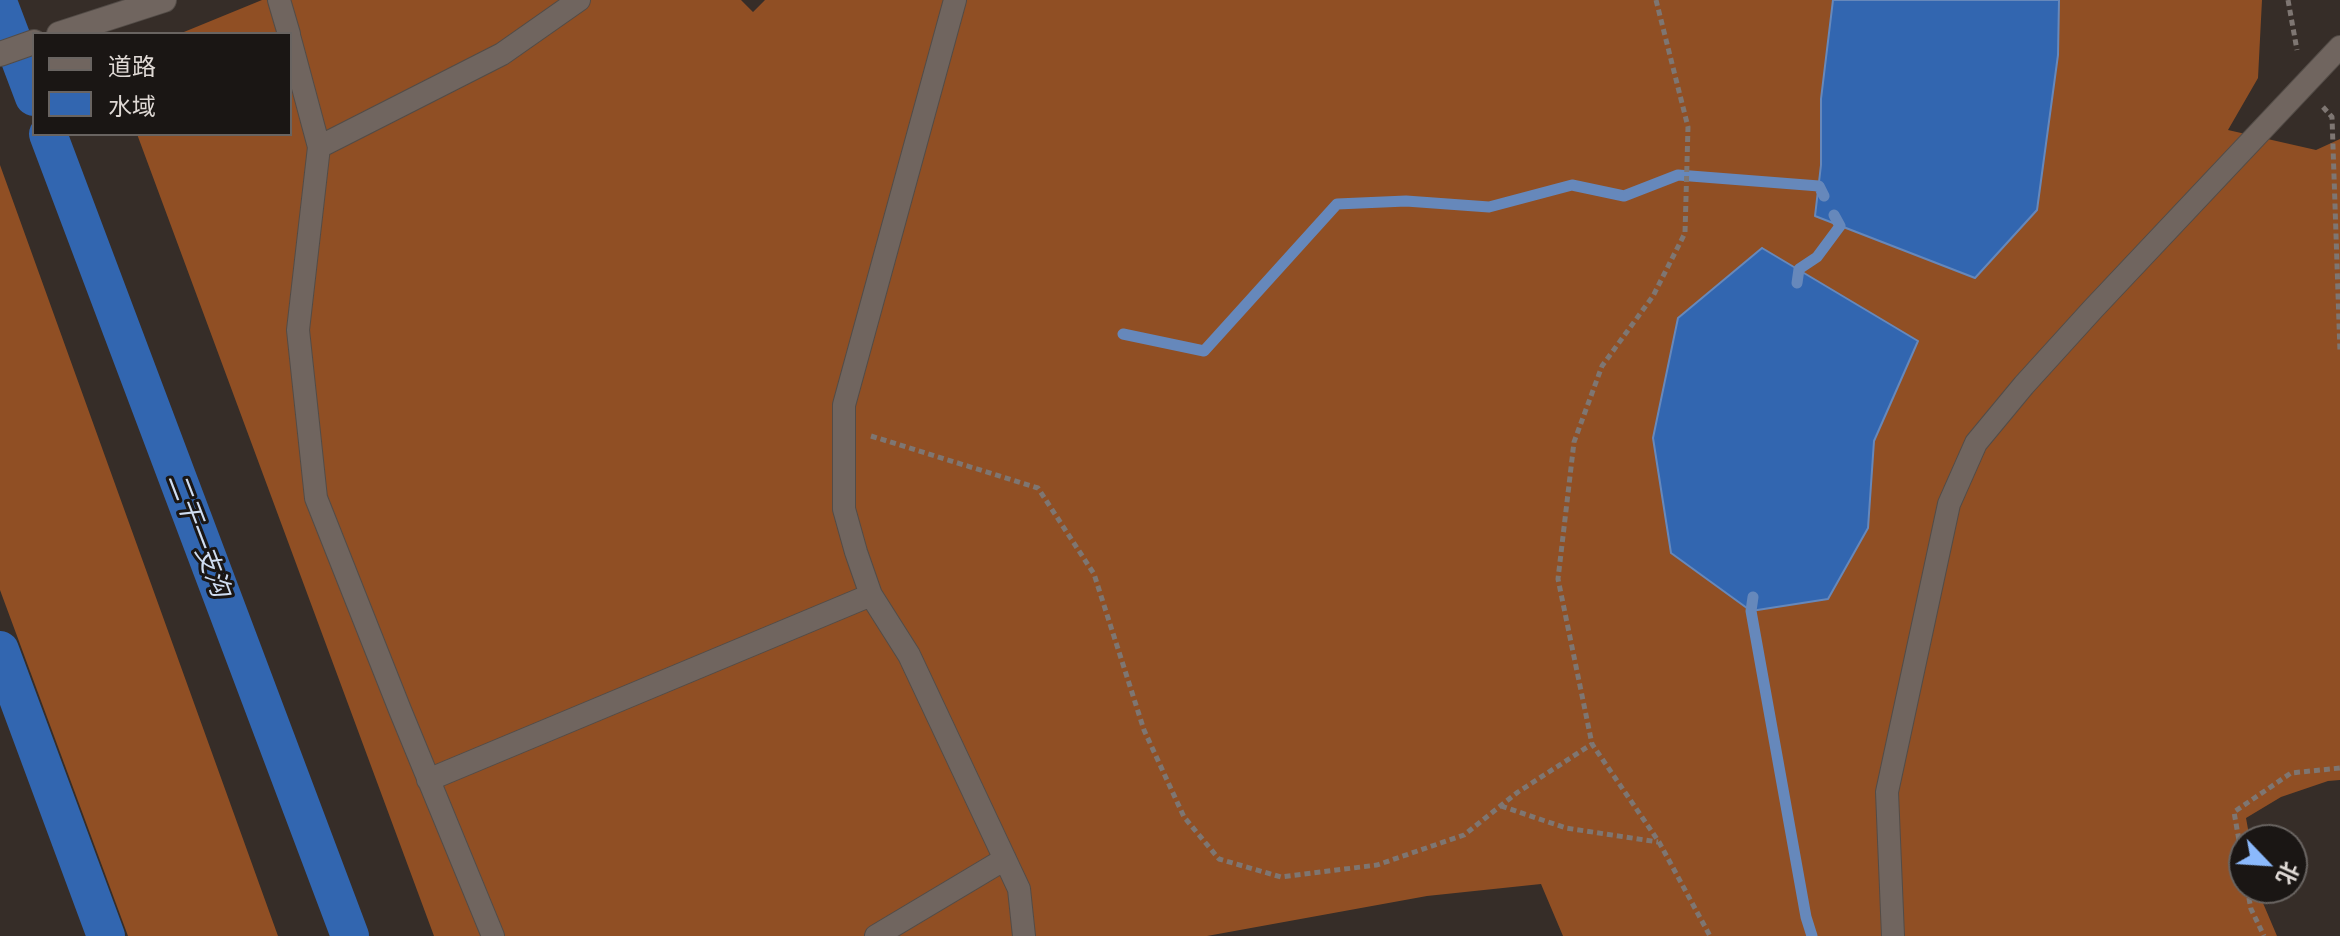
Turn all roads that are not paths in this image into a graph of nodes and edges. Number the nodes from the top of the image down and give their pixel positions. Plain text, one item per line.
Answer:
1 (164, 0) edge
2 (279, 0) edge
3 (579, 0) edge
4 (955, 0) edge
5 (65, 32) edge
6 (288, 32) edge
7 (32, 43) edge
8 (2340, 47) edge
9 (292, 48) edge
10 (0, 54) edge
11 (319, 147) junction
12 (871, 595) junction
13 (428, 780) junction
14 (1005, 859) junction
15 (493, 936) edge
16 (876, 936) edge
17 (1024, 936) edge
18 (1893, 936) edge

1 - 5 street
2 - 6 lane
3 - 11 lane
4 - 12 lane
7 - 10 street
8 - 18 lane
9 - 11 lane
11 - 13 lane
12 - 13 lane
12 - 14 lane
13 - 15 lane
14 - 16 lane
14 - 17 lane

